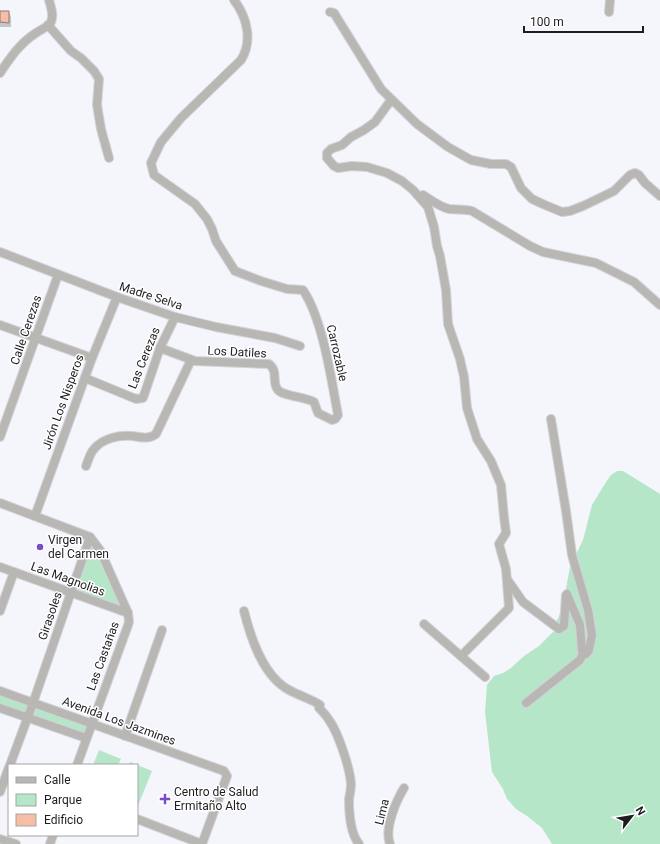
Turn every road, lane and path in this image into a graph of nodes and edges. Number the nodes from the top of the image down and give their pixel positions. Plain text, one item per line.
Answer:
1 (49, 0) edge
2 (234, 0) edge
3 (610, 0) edge
4 (330, 12) dead end
5 (609, 12) dead end
6 (48, 25) junction
7 (0, 73) edge
8 (391, 100) junction
9 (110, 158) dead end
10 (402, 182) junction
11 (660, 196) edge
12 (0, 252) edge
13 (58, 275) junction
14 (116, 297) junction
15 (660, 305) edge
16 (175, 317) junction
17 (0, 325) edge
18 (36, 338) junction
19 (300, 346) dead end
20 (160, 348) junction
21 (92, 358) junction
22 (191, 360) junction
23 (85, 378) junction
24 (550, 419) dead end
25 (332, 420) joint
26 (0, 437) edge
27 (86, 466) dead end
28 (0, 503) edge
29 (35, 516) junction
30 (90, 537) junction
31 (0, 567) edge
32 (14, 572) junction
33 (506, 578) junction
34 (71, 593) junction
35 (0, 611) edge
36 (244, 611) dead end
37 (128, 613) junction
38 (424, 624) dead end
39 (162, 630) dead end
40 (583, 654) junction
41 (461, 656) junction
42 (485, 677) dead end
43 (0, 691) edge
44 (33, 703) junction
45 (526, 703) dead end
46 (0, 708) edge
47 (28, 718) junction
48 (91, 724) junction
49 (125, 736) junction
50 (86, 738) junction
51 (10, 764) edge
52 (77, 764) edge
53 (3, 775) edge
54 (404, 788) dead end
55 (0, 792) edge
56 (138, 819) edge
57 (0, 839) edge
58 (16, 844) edge
59 (202, 844) edge
60 (359, 844) edge
61 (390, 844) edge

1 - 6 street
2 - 25 street, Carrozable
3 - 5 street
4 - 8 street
6 - 7 street
6 - 9 street
8 - 10 street
8 - 11 street
10 - 15 street
10 - 33 street
12 - 13 street, Madre Selva
13 - 14 street, Madre Selva
13 - 18 street, Calle Cerezas
14 - 16 street, Madre Selva
14 - 21 street, Jirón Los Nisperos
16 - 19 street, Madre Selva
16 - 20 street, Las Cerezas
17 - 18 street
18 - 21 street
18 - 26 street, Calle Cerezas
20 - 22 street, Los Datiles
20 - 23 street, Las Cerezas
21 - 23 street, Jirón Los Nisperos
22 - 25 street, Los Datiles
22 - 27 street
23 - 29 street, Jirón Los Nisperos
24 - 40 street
28 - 29 street
29 - 30 street
30 - 34 street, Girasoles
30 - 37 street, Las Castañas
31 - 32 street, Las Magnolias
32 - 34 street, Las Magnolias
32 - 35 street
33 - 40 street
33 - 41 street
34 - 37 street, Las Magnolias
34 - 44 street, Girasoles
36 - 60 street
37 - 48 street, Las Castañas
38 - 41 street
39 - 49 street
40 - 45 street
41 - 42 street
43 - 44 street, Avenida Los Jazmines
44 - 47 street
44 - 48 street, Avenida Los Jazmines
46 - 47 street
47 - 50 street
47 - 51 street
48 - 49 street, Avenida Los Jazmines
48 - 50 street, Las Castañas
49 - 59 street, Avenida Los Jazmines
50 - 52 street, Las Castañas
53 - 55 street
54 - 61 street, Lima
56 - 59 street
57 - 58 street

